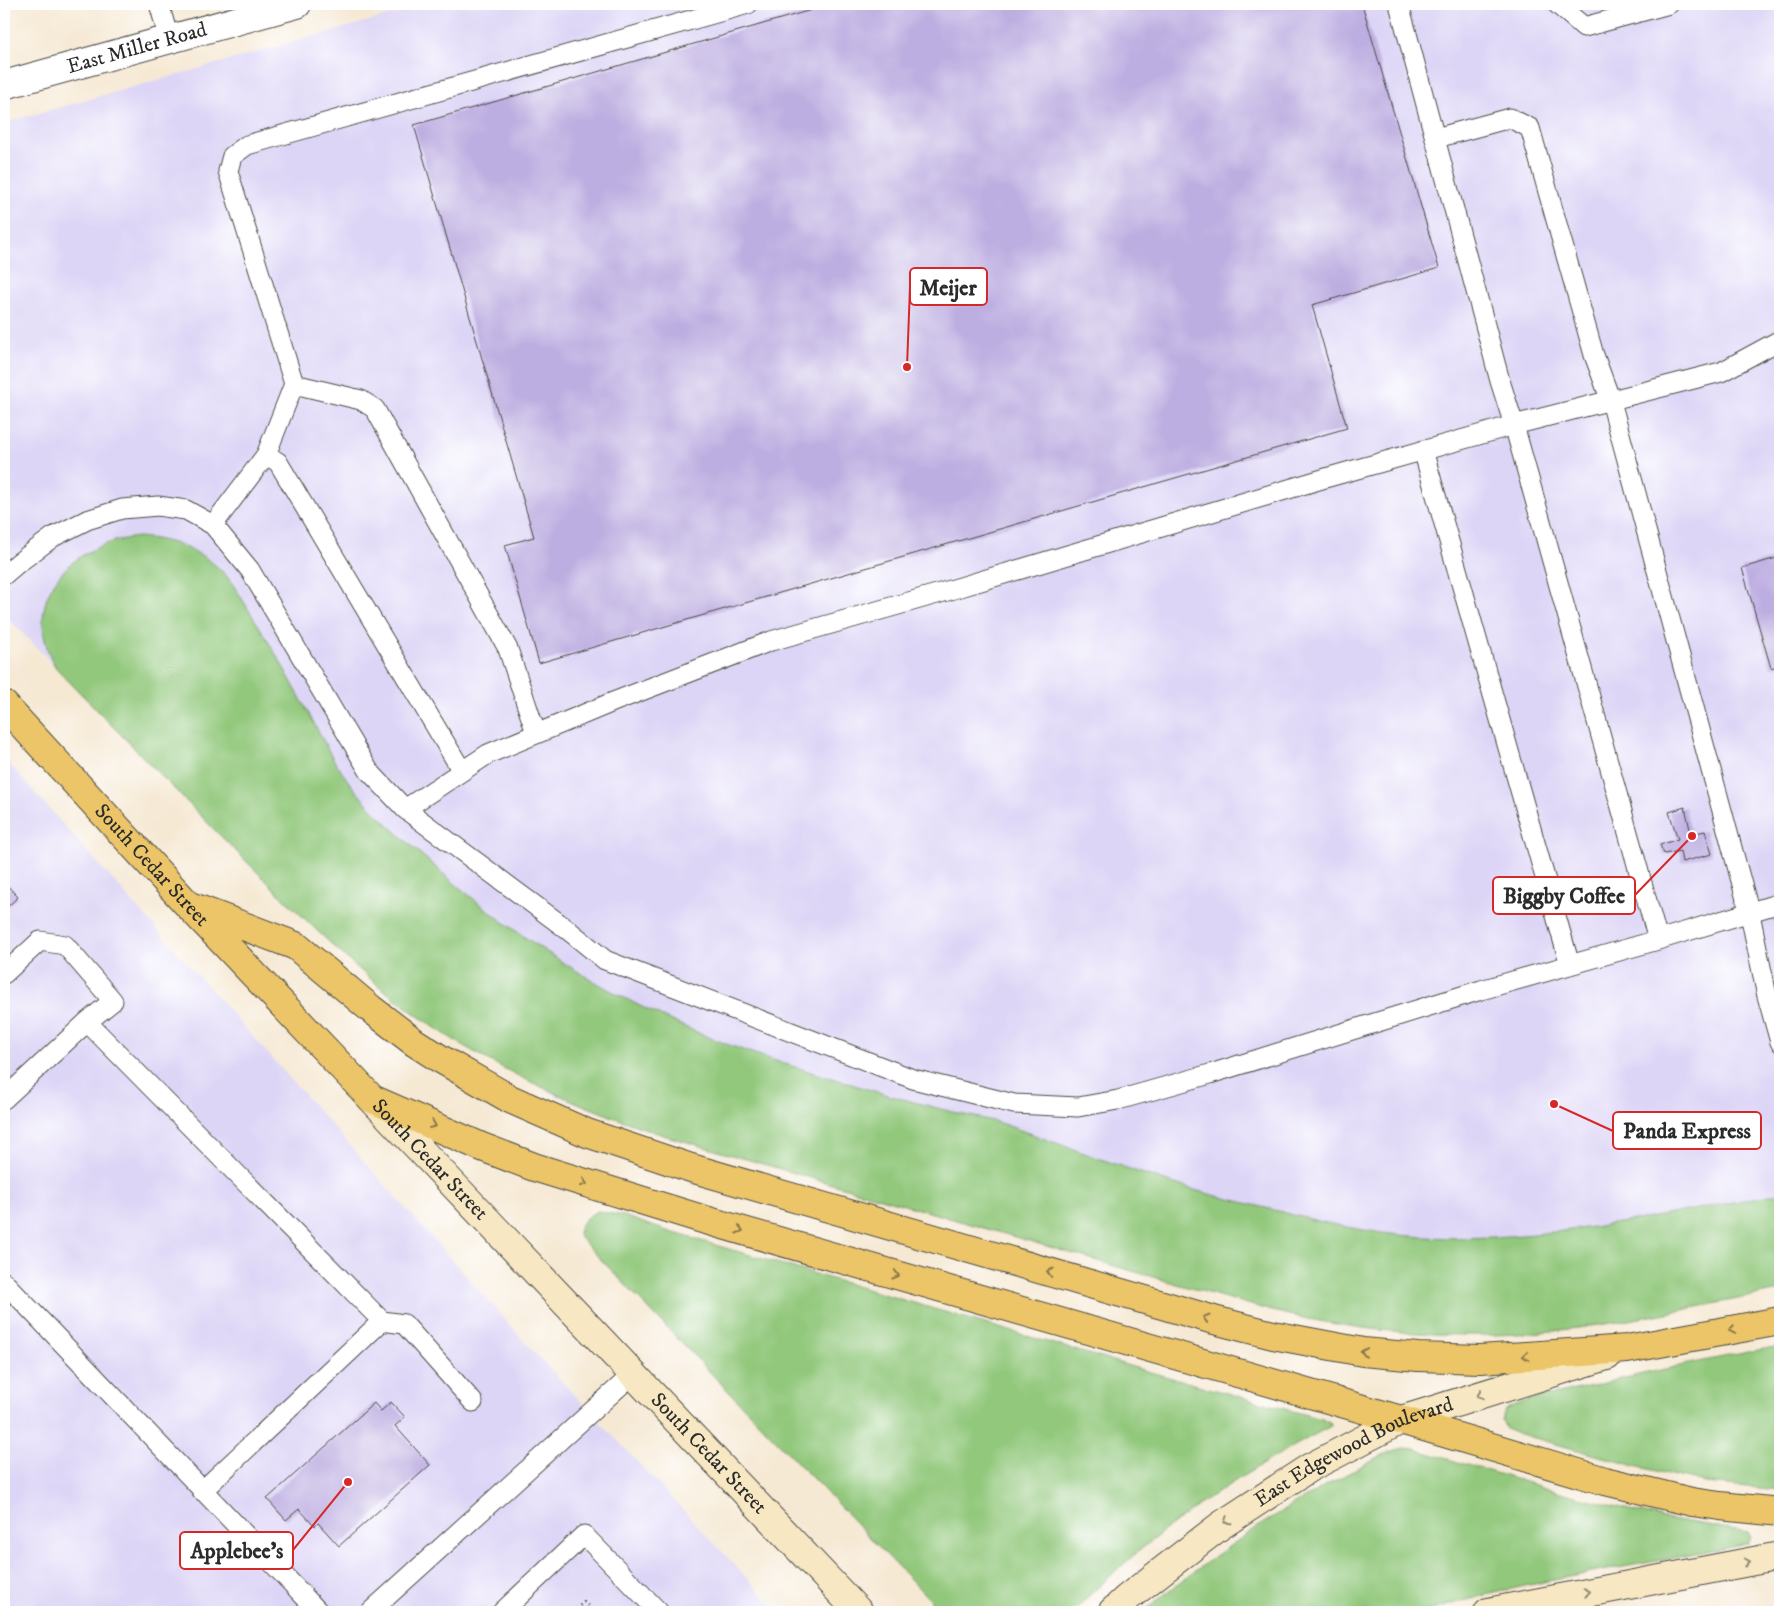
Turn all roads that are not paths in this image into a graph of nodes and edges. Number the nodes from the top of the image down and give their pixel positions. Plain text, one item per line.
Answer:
1 (159, 4) edge
2 (297, 4) edge
3 (748, 4) edge
4 (1400, 4) edge
5 (1557, 4) edge
6 (1670, 4) edge
7 (169, 39) junction
8 (4, 84) edge
9 (1436, 138) junction
10 (1780, 340) edge
11 (294, 384) junction
12 (1611, 401) junction
13 (1514, 425) junction
14 (1423, 450) junction
15 (266, 455) junction
16 (212, 525) junction
17 (4, 575) edge
18 (4, 704) edge
19 (536, 734) junction
20 (462, 771) junction
21 (405, 809) junction
22 (1780, 903) edge
23 (190, 906) junction
24 (1750, 914) junction
25 (1658, 940) junction
26 (1570, 965) junction
27 (4, 974) edge
28 (1774, 995) edge
29 (87, 1022) junction
30 (1780, 1042) edge
31 (4, 1099) edge
32 (372, 1099) junction
33 (4, 1282) edge
34 (382, 1321) junction
35 (1780, 1321) edge
36 (1627, 1349) junction
37 (632, 1375) junction
38 (473, 1402) dead end
39 (1400, 1420) junction
40 (202, 1491) junction
41 (1780, 1512) edge
42 (1780, 1556) edge
43 (319, 1612) edge
44 (370, 1612) edge
45 (502, 1612) edge
46 (659, 1612) edge
47 (859, 1612) edge
48 (1112, 1612) edge
49 (1488, 1612) edge

1 - 7 lane
2 - 7 street, East Miller Road
3 - 11 lane
4 - 9 lane
5 - 6 lane
7 - 8 street, East Miller Road
9 - 12 lane
9 - 13 lane
10 - 12 lane
11 - 15 lane
11 - 19 lane
12 - 13 lane
12 - 24 lane
13 - 14 lane
13 - 25 lane
14 - 19 lane
14 - 26 lane
15 - 16 lane
15 - 20 lane
16 - 17 lane
16 - 21 lane
18 - 23 main road, South Cedar Street
19 - 20 lane
20 - 21 lane
21 - 26 lane
22 - 24 lane
23 - 32 main road, South Cedar Street
36 -> 23 main road
24 - 25 lane
24 - 28 lane
25 - 26 lane
27 - 29 lane
28 - 30 lane
29 - 31 lane
29 - 34 lane
32 - 37 main road, South Cedar Street
32 -> 39 main road
33 - 40 lane
34 - 38 lane
34 - 40 lane
35 -> 36 main road
36 -> 39 main road, East Edgewood Boulevard
37 - 44 lane
37 - 47 main road, South Cedar Street
39 - 41 main road
39 -> 48 main road, East Edgewood Boulevard
40 - 43 lane
49 -> 42 main road
45 - 46 lane

